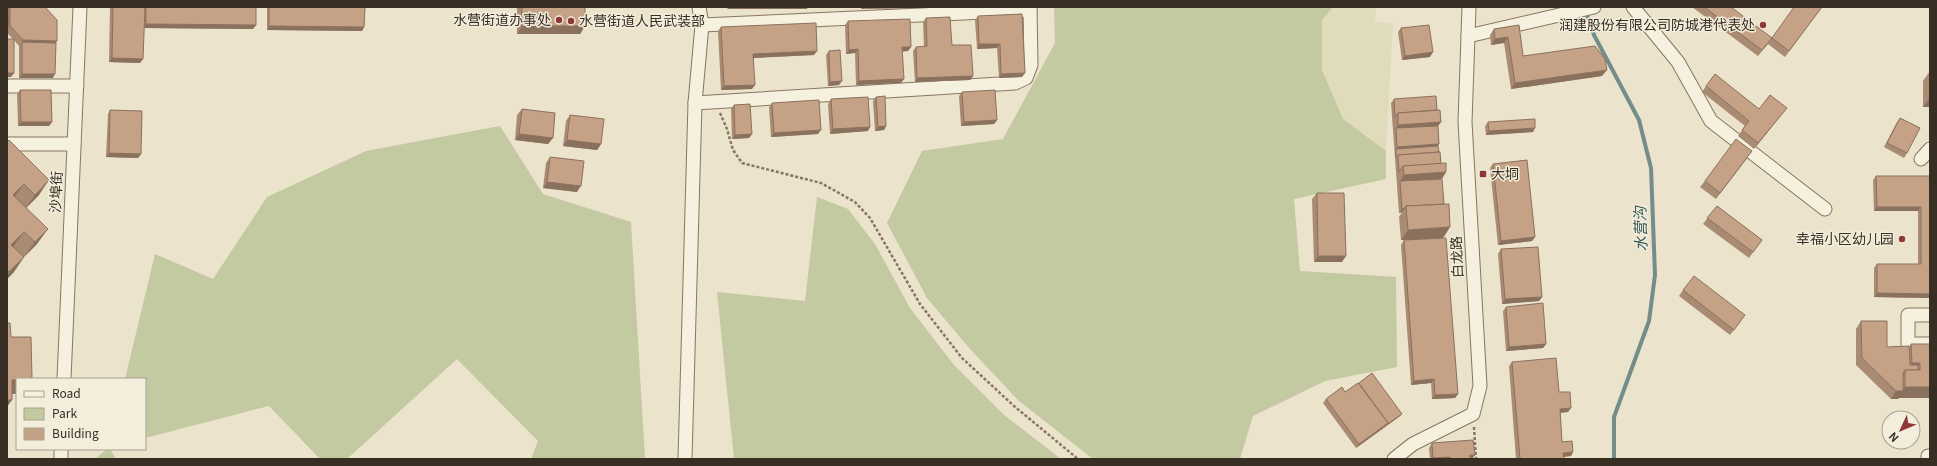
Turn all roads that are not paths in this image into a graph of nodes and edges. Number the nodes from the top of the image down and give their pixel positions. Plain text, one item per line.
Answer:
1 (80, 7) edge
2 (699, 7) edge
3 (1469, 7) edge
4 (1594, 7) edge
5 (1633, 7) edge
6 (1030, 9) edge
7 (702, 25) junction
8 (1468, 36) junction
9 (7, 86) edge
10 (77, 86) junction
11 (695, 103) junction
12 (7, 144) edge
13 (74, 144) junction
14 (1930, 149) edge
15 (1921, 159) dead end
16 (1825, 209) dead end
17 (1930, 315) edge
18 (1930, 344) edge
19 (64, 378) edge
20 (685, 459) edge
21 (1394, 459) edge

1 - 10 street, 沙埠街
2 - 7 street
3 - 8 street, 白龙路
4 - 8 street
5 - 16 street
6 - 7 street
6 - 11 street
7 - 11 street
8 - 21 street, 白龙路
9 - 10 street
10 - 13 street, 沙埠街
11 - 20 street
12 - 13 street
13 - 19 street, 沙埠街
14 - 15 street
17 - 18 street

